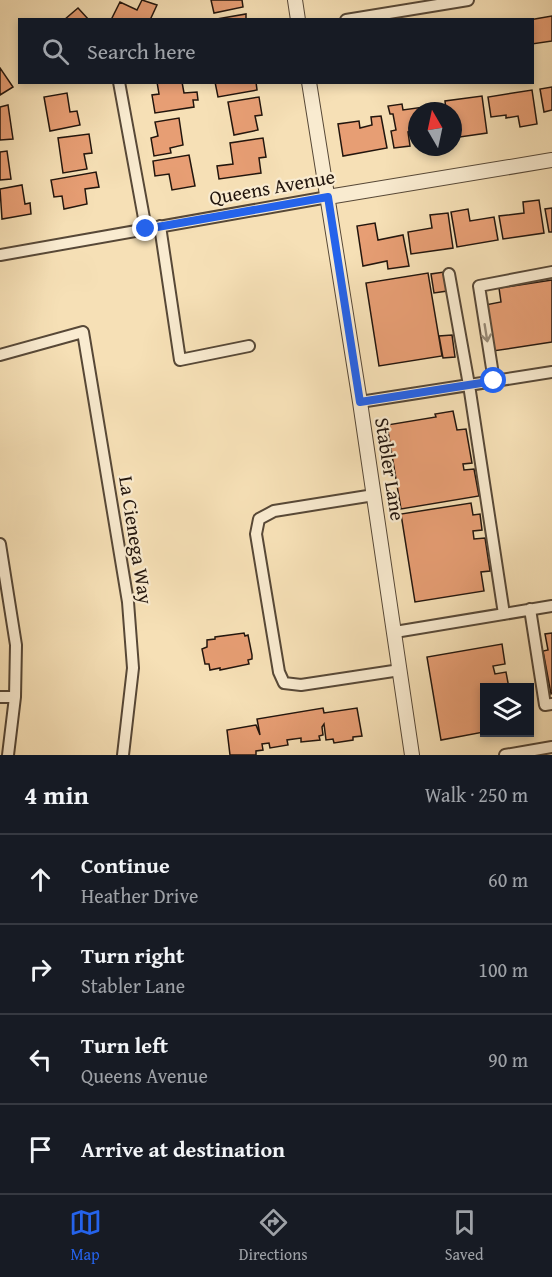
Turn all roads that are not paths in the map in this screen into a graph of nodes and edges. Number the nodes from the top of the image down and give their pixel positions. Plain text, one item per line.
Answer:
1 (295, 0) edge
2 (468, 0) edge
3 (298, 18) edge
4 (358, 18) edge
5 (119, 84) edge
6 (309, 84) edge
7 (552, 160) edge
8 (328, 197) junction
9 (160, 226) junction
10 (146, 229) junction
11 (0, 255) edge
12 (552, 272) edge
13 (449, 274) dead end
14 (249, 346) dead end
15 (0, 355) edge
16 (552, 372) edge
17 (494, 381) junction
18 (469, 385) junction
19 (360, 402) junction
20 (374, 495) junction
21 (0, 544) edge
22 (552, 606) edge
23 (530, 609) junction
24 (504, 614) junction
25 (395, 632) junction
26 (400, 670) junction
27 (0, 697) edge
28 (15, 697) junction
29 (552, 704) edge
30 (552, 747) edge
31 (8, 755) edge
32 (123, 755) edge
33 (412, 755) edge
34 (505, 755) edge

1 - 3 street
2 - 4 street
5 - 10 street
6 - 8 street, Stabler Lane
7 - 8 street, Queens Avenue
8 - 9 street, Queens Avenue
8 - 19 street, Stabler Lane
9 - 10 street, Queens Avenue
9 - 14 street
10 - 11 street, Queens Avenue
12 -> 17 street
13 - 18 street
15 - 32 street, La Cienega Way
16 - 17 street
17 - 18 street
18 - 19 street
18 - 24 street
19 - 20 street, Stabler Lane
20 - 25 street, Stabler Lane
20 - 26 street
21 - 28 street
22 - 23 street
23 - 24 street
23 - 29 street
24 - 25 street
25 - 26 street, Stabler Lane
26 - 33 street, Stabler Lane
27 - 28 street
28 - 31 street
30 - 34 street

